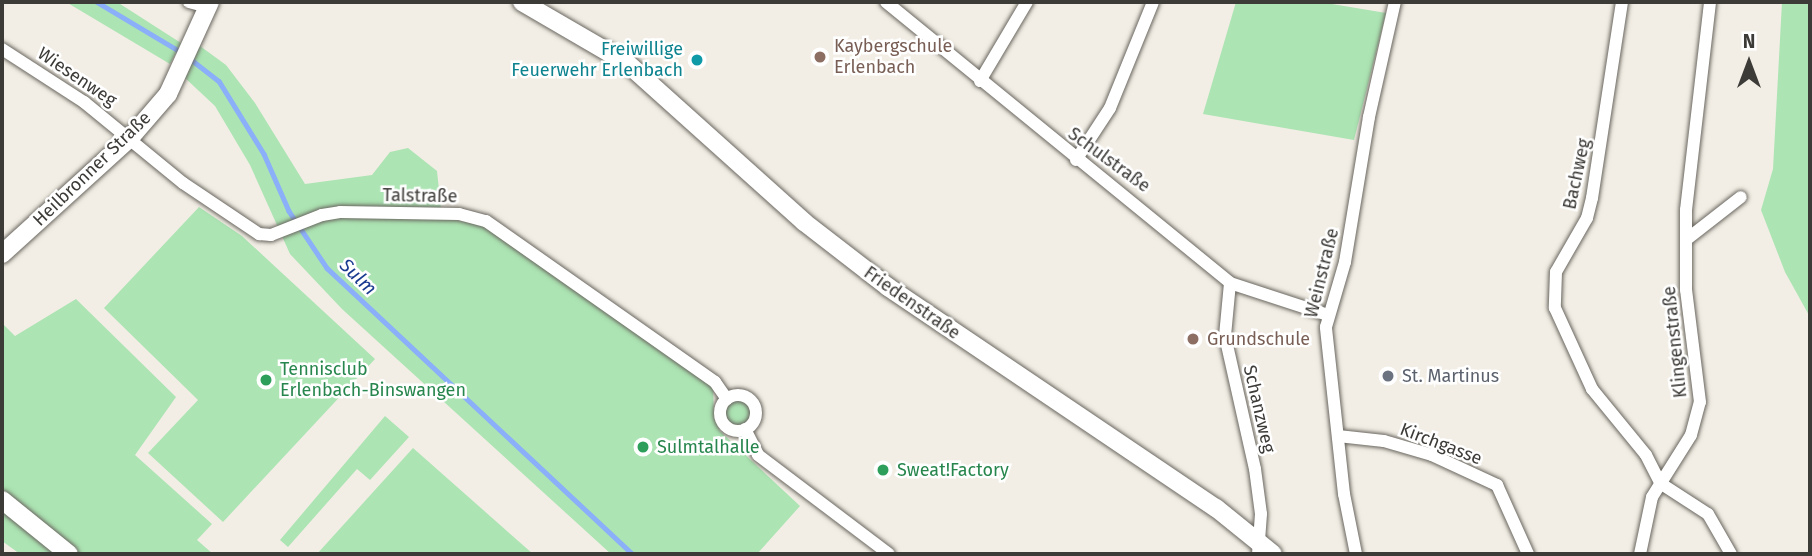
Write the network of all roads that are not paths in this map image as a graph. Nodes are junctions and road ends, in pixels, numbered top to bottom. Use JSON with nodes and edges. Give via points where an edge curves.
{"nodes":[{"id":1,"x":189,"y":2,"type":"edge"},
{"id":2,"x":522,"y":2,"type":"edge"},
{"id":3,"x":886,"y":2,"type":"edge"},
{"id":4,"x":1027,"y":2,"type":"edge"},
{"id":5,"x":1153,"y":2,"type":"edge"},
{"id":6,"x":1395,"y":2,"type":"edge"},
{"id":7,"x":1622,"y":2,"type":"edge"},
{"id":8,"x":1710,"y":2,"type":"edge"},
{"id":9,"x":209,"y":4,"type":"edge"},
{"id":10,"x":2,"y":49,"type":"edge"},
{"id":11,"x":980,"y":81,"type":"junction"},
{"id":12,"x":131,"y":137,"type":"junction"},
{"id":13,"x":1076,"y":160,"type":"junction"},
{"id":14,"x":1741,"y":197,"type":"dead end"},
{"id":15,"x":1688,"y":239,"type":"junction"},
{"id":16,"x":2,"y":254,"type":"edge"},
{"id":17,"x":1230,"y":283,"type":"junction"},
{"id":18,"x":1328,"y":315,"type":"junction"},
{"id":19,"x":727,"y":399,"type":"junction"},
{"id":20,"x":745,"y":429,"type":"junction"},
{"id":21,"x":1338,"y":436,"type":"junction"},
{"id":22,"x":1660,"y":483,"type":"junction"},
{"id":23,"x":2,"y":500,"type":"edge"},
{"id":24,"x":1257,"y":549,"type":"edge"},
{"id":25,"x":69,"y":554,"type":"edge"},
{"id":26,"x":889,"y":554,"type":"edge"},
{"id":27,"x":1273,"y":554,"type":"edge"},
{"id":28,"x":1356,"y":554,"type":"edge"},
{"id":29,"x":1528,"y":554,"type":"edge"},
{"id":30,"x":1640,"y":554,"type":"edge"},
{"id":31,"x":1731,"y":554,"type":"edge"}],
"edges":[{"from":1,"to":9,"type":"street"},
{"from":2,"to":24,"type":"street","name":"Friedenstraße","via":[[627,63],[860,266],[1216,509]]},
{"from":3,"to":11,"type":"street","name":"Schulstraße"},
{"from":4,"to":11,"type":"street"},
{"from":5,"to":13,"type":"street","via":[[1110,108]]},
{"from":6,"to":18,"type":"street","name":"Weinstraße","via":[[1369,117],[1345,262]]},
{"from":7,"to":22,"type":"street","name":"Bachweg","via":[[1592,198],[1587,218],[1556,272],[1555,308],[1592,389],[1646,455]]},
{"from":8,"to":15,"type":"street","name":"Klingenstraße","via":[[1686,192]]},
{"from":9,"to":12,"type":"street","name":"Heilbronner Straße","via":[[182,71]]},
{"from":10,"to":12,"type":"street","name":"Wiesenweg"},
{"from":11,"to":13,"type":"street","name":"Schulstraße"},
{"from":12,"to":16,"type":"street","name":"Heilbronner Straße"},
{"from":12,"to":19,"type":"street","name":"Talstraße","via":[[183,183],[245,228],[271,235],[322,215],[459,214],[485,221],[715,382]]},
{"from":13,"to":17,"type":"street","name":"Schulstraße","via":[[1143,207]]},
{"from":14,"to":15,"type":"street"},
{"from":15,"to":22,"type":"street","name":"Klingenstraße","via":[[1686,290],[1700,402],[1691,435]]},
{"from":17,"to":18,"type":"street","name":"Schulstraße"},
{"from":17,"to":24,"type":"street","name":"Schanzweg","via":[[1225,336],[1255,470],[1261,514]]},
{"from":18,"to":21,"type":"street","name":"Weinstraße","via":[[1326,345]]},
{"from":19,"to":20,"type":"street","via":[[721,419],[733,430]]},
{"from":19,"to":20,"type":"street","name":"Talstraße","via":[[741,395],[755,407],[754,419]]},
{"from":20,"to":26,"type":"street","via":[[758,455]]},
{"from":21,"to":28,"type":"street","name":"Weinstraße"},
{"from":21,"to":29,"type":"street","name":"Kirchgasse","via":[[1384,441],[1432,455],[1497,485]]},
{"from":22,"to":30,"type":"street","name":"Klingenstraße","via":[[1647,512]]},
{"from":22,"to":31,"type":"street","via":[[1701,507]]},
{"from":23,"to":25,"type":"street"},
{"from":24,"to":27,"type":"street","name":"Friedenstraße"}]}
